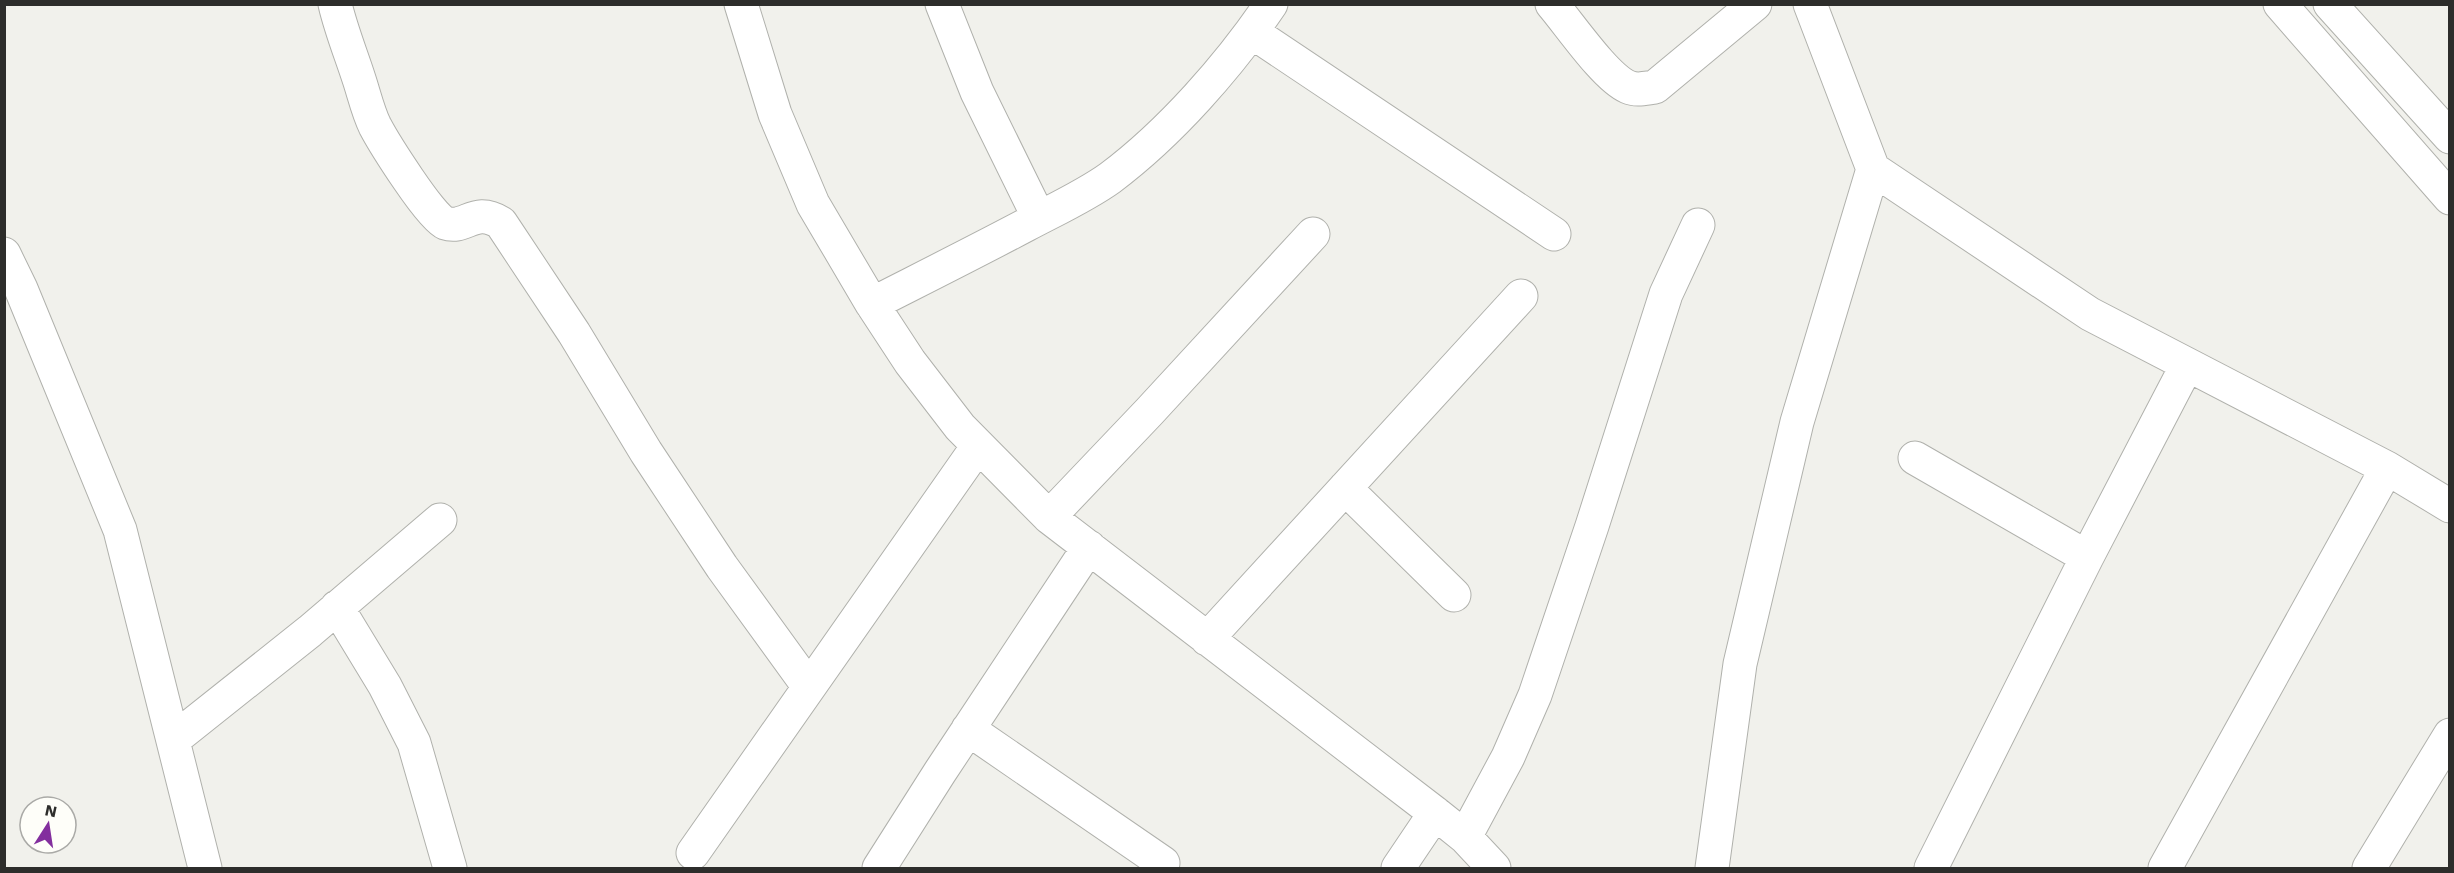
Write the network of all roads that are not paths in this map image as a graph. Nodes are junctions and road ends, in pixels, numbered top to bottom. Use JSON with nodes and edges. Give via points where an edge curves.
{"nodes":[{"id":1,"x":335,"y":4,"type":"edge"},
{"id":2,"x":741,"y":4,"type":"edge"},
{"id":3,"x":942,"y":4,"type":"edge"},
{"id":4,"x":1271,"y":4,"type":"edge"},
{"id":5,"x":1552,"y":4,"type":"edge"},
{"id":6,"x":1755,"y":4,"type":"edge"},
{"id":7,"x":1810,"y":4,"type":"edge"},
{"id":8,"x":2280,"y":4,"type":"edge"},
{"id":9,"x":2330,"y":4,"type":"edge"},
{"id":10,"x":1252,"y":32,"type":"junction"},
{"id":11,"x":2450,"y":137,"type":"edge"},
{"id":12,"x":1873,"y":169,"type":"junction"},
{"id":13,"x":2450,"y":198,"type":"edge"},
{"id":14,"x":1039,"y":218,"type":"junction"},
{"id":15,"x":1698,"y":225,"type":"dead end"},
{"id":16,"x":1313,"y":234,"type":"dead end"},
{"id":17,"x":1554,"y":234,"type":"dead end"},
{"id":18,"x":4,"y":254,"type":"edge"},
{"id":19,"x":1521,"y":296,"type":"dead end"},
{"id":20,"x":872,"y":304,"type":"junction"},
{"id":21,"x":2187,"y":365,"type":"junction"},
{"id":22,"x":978,"y":446,"type":"junction"},
{"id":23,"x":1915,"y":458,"type":"dead end"},
{"id":24,"x":2387,"y":468,"type":"junction"},
{"id":25,"x":1345,"y":488,"type":"junction"},
{"id":26,"x":2450,"y":506,"type":"edge"},
{"id":27,"x":1049,"y":517,"type":"junction"},
{"id":28,"x":440,"y":520,"type":"dead end"},
{"id":29,"x":1089,"y":548,"type":"junction"},
{"id":30,"x":2087,"y":557,"type":"junction"},
{"id":31,"x":1454,"y":595,"type":"dead end"},
{"id":32,"x":337,"y":607,"type":"junction"},
{"id":33,"x":1207,"y":639,"type":"junction"},
{"id":34,"x":809,"y":687,"type":"junction"},
{"id":35,"x":968,"y":729,"type":"junction"},
{"id":36,"x":2450,"y":735,"type":"edge"},
{"id":37,"x":173,"y":740,"type":"junction"},
{"id":38,"x":1435,"y":813,"type":"junction"},
{"id":39,"x":1464,"y":837,"type":"junction"},
{"id":40,"x":693,"y":853,"type":"dead end"},
{"id":41,"x":1164,"y":863,"type":"dead end"},
{"id":42,"x":205,"y":868,"type":"edge"},
{"id":43,"x":450,"y":868,"type":"edge"},
{"id":44,"x":879,"y":868,"type":"edge"},
{"id":45,"x":1398,"y":868,"type":"edge"},
{"id":46,"x":1494,"y":868,"type":"edge"},
{"id":47,"x":1712,"y":868,"type":"edge"},
{"id":48,"x":1931,"y":868,"type":"edge"},
{"id":49,"x":2165,"y":868,"type":"edge"},
{"id":50,"x":2368,"y":868,"type":"edge"}],
"edges":[{"from":1,"to":34,"type":"street","via":[[375,125],[417,190],[444,223],[457,224],[477,216],[501,223],[703,538]]},
{"from":2,"to":20,"type":"street","via":[[775,114],[813,204]]},
{"from":3,"to":14,"type":"street","via":[[977,92]]},
{"from":4,"to":10,"type":"street"},
{"from":5,"to":6,"type":"street","via":[[1608,71],[1627,87],[1640,89],[1655,87]]},
{"from":7,"to":12,"type":"street"},
{"from":8,"to":13,"type":"street"},
{"from":9,"to":11,"type":"street"},
{"from":10,"to":14,"type":"street","via":[[1146,150],[1107,180]]},
{"from":10,"to":17,"type":"street"},
{"from":12,"to":21,"type":"street","via":[[2090,314]]},
{"from":12,"to":47,"type":"street","via":[[1797,422],[1740,664]]},
{"from":14,"to":20,"type":"street"},
{"from":15,"to":39,"type":"street","via":[[1663,304],[1535,695],[1508,757]]},
{"from":16,"to":27,"type":"street"},
{"from":18,"to":37,"type":"street","via":[[120,530]]},
{"from":19,"to":25,"type":"street"},
{"from":20,"to":22,"type":"street","via":[[910,362]]},
{"from":21,"to":24,"type":"street"},
{"from":21,"to":30,"type":"street"},
{"from":22,"to":27,"type":"street"},
{"from":22,"to":34,"type":"street"},
{"from":23,"to":30,"type":"street"},
{"from":24,"to":26,"type":"street"},
{"from":24,"to":49,"type":"street"},
{"from":25,"to":31,"type":"street"},
{"from":25,"to":33,"type":"street"},
{"from":27,"to":29,"type":"street"},
{"from":28,"to":32,"type":"street"},
{"from":29,"to":33,"type":"street"},
{"from":29,"to":35,"type":"street"},
{"from":30,"to":48,"type":"street"},
{"from":32,"to":37,"type":"street"},
{"from":32,"to":43,"type":"street","via":[[414,743]]},
{"from":33,"to":38,"type":"street"},
{"from":34,"to":40,"type":"street"},
{"from":35,"to":41,"type":"street"},
{"from":35,"to":44,"type":"street"},
{"from":36,"to":50,"type":"street"},
{"from":37,"to":42,"type":"street"},
{"from":38,"to":39,"type":"street"},
{"from":38,"to":45,"type":"street"},
{"from":39,"to":46,"type":"street"}]}
